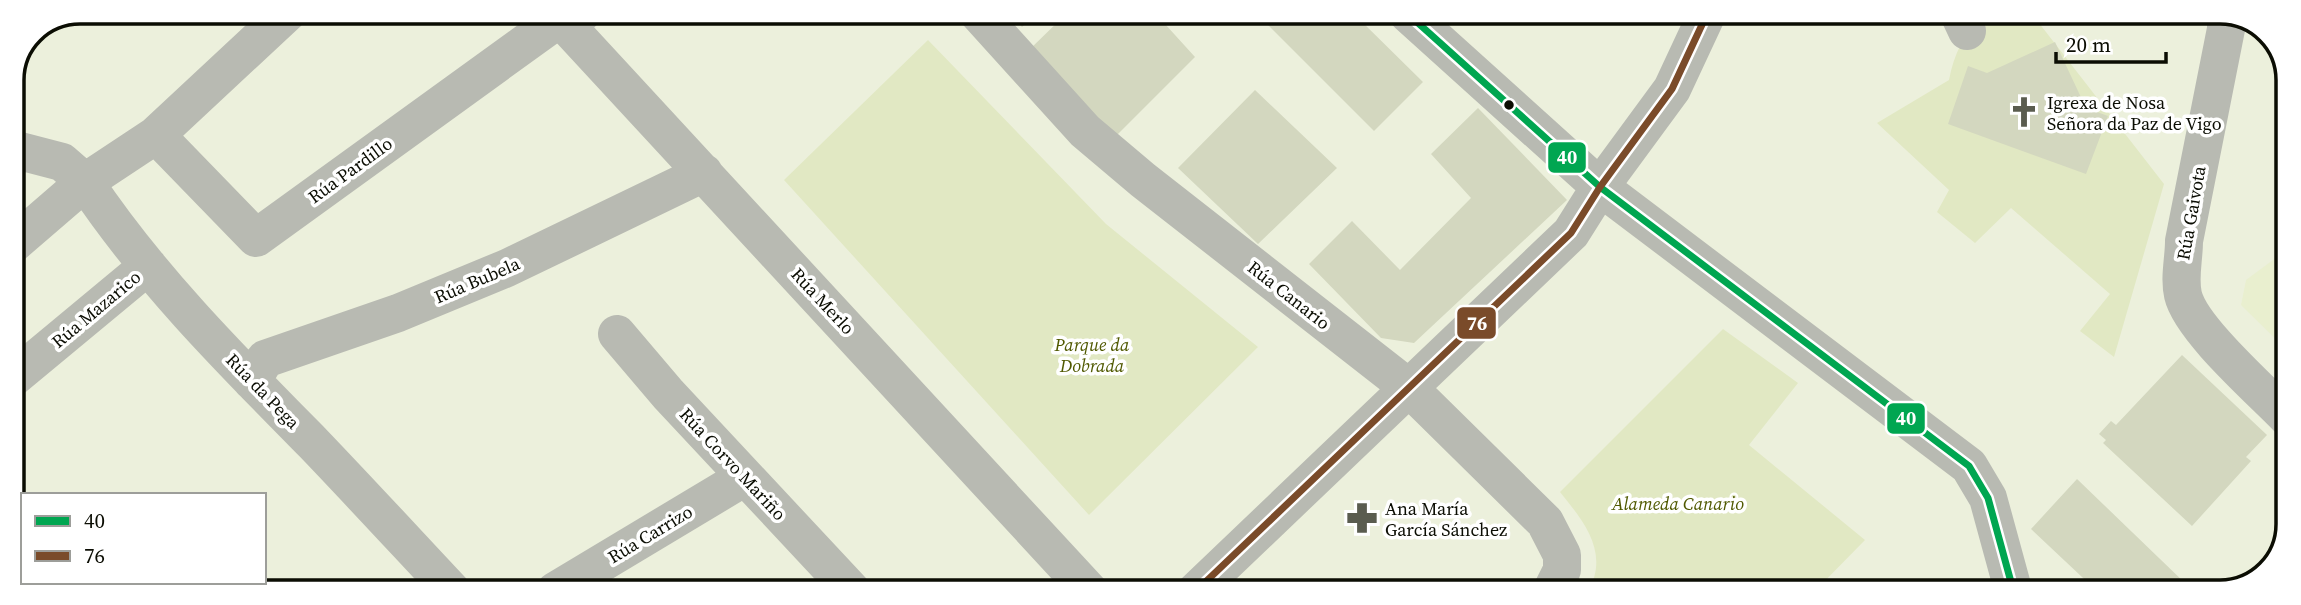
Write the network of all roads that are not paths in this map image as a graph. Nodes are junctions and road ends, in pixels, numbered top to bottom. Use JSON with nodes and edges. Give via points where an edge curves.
{"nodes":[{"id":1,"x":275,"y":24,"type":"edge"},
{"id":2,"x":552,"y":24,"type":"edge"},
{"id":3,"x":575,"y":24,"type":"edge"},
{"id":4,"x":988,"y":24,"type":"edge"},
{"id":5,"x":1419,"y":24,"type":"edge"},
{"id":6,"x":1702,"y":24,"type":"edge"},
{"id":7,"x":2226,"y":25,"type":"edge"},
{"id":8,"x":156,"y":135,"type":"junction"},
{"id":9,"x":24,"y":152,"type":"edge"},
{"id":10,"x":704,"y":173,"type":"junction"},
{"id":11,"x":85,"y":182,"type":"junction"},
{"id":12,"x":1600,"y":187,"type":"junction"},
{"id":13,"x":24,"y":234,"type":"edge"},
{"id":14,"x":148,"y":266,"type":"junction"},
{"id":15,"x":617,"y":334,"type":"dead end"},
{"id":16,"x":25,"y":369,"type":"edge"},
{"id":17,"x":252,"y":381,"type":"junction"},
{"id":18,"x":1409,"y":388,"type":"junction"},
{"id":19,"x":2276,"y":406,"type":"edge"},
{"id":20,"x":745,"y":477,"type":"junction"},
{"id":21,"x":442,"y":581,"type":"edge"},
{"id":22,"x":572,"y":581,"type":"edge"},
{"id":23,"x":843,"y":581,"type":"edge"},
{"id":24,"x":1080,"y":581,"type":"edge"},
{"id":25,"x":1207,"y":581,"type":"edge"},
{"id":26,"x":1556,"y":581,"type":"edge"},
{"id":27,"x":2011,"y":581,"type":"edge"}],
"edges":[{"from":1,"to":8,"type":"street"},
{"from":2,"to":8,"type":"street","name":"Rúa Pardillo","via":[[256,238]]},
{"from":3,"to":10,"type":"street","name":"Rúa Merlo"},
{"from":4,"to":18,"type":"street","name":"Rúa Canario","via":[[1085,131]]},
{"from":5,"to":12,"type":"street"},
{"from":6,"to":12,"type":"street","via":[[1672,89]]},
{"from":7,"to":19,"type":"street","name":"Rúa Gaivota","via":[[2185,241],[2183,295],[2191,314],[2214,343]]},
{"from":8,"to":11,"type":"street"},
{"from":9,"to":11,"type":"street","name":"Rúa da Pega","via":[[62,162]]},
{"from":10,"to":17,"type":"street","name":"Rúa Bubela","via":[[507,268],[398,313],[265,359]]},
{"from":10,"to":24,"type":"street","name":"Rúa Merlo"},
{"from":11,"to":13,"type":"street"},
{"from":11,"to":14,"type":"street","name":"Rúa da Pega"},
{"from":12,"to":18,"type":"street","via":[[1571,233]]},
{"from":12,"to":27,"type":"street","via":[[1969,466],[1988,498]]},
{"from":14,"to":16,"type":"street","name":"Rúa Mazarico"},
{"from":14,"to":17,"type":"street","name":"Rúa da Pega"},
{"from":15,"to":20,"type":"street","name":"Rúa Corvo Mariño"},
{"from":17,"to":21,"type":"street","name":"Rúa da Pega"},
{"from":18,"to":25,"type":"street"},
{"from":18,"to":26,"type":"street","name":"Rúa Canario","via":[[1545,522],[1562,555]]},
{"from":20,"to":22,"type":"street","name":"Rúa Carrizo"},
{"from":20,"to":23,"type":"street","name":"Rúa Corvo Mariño"}]}
